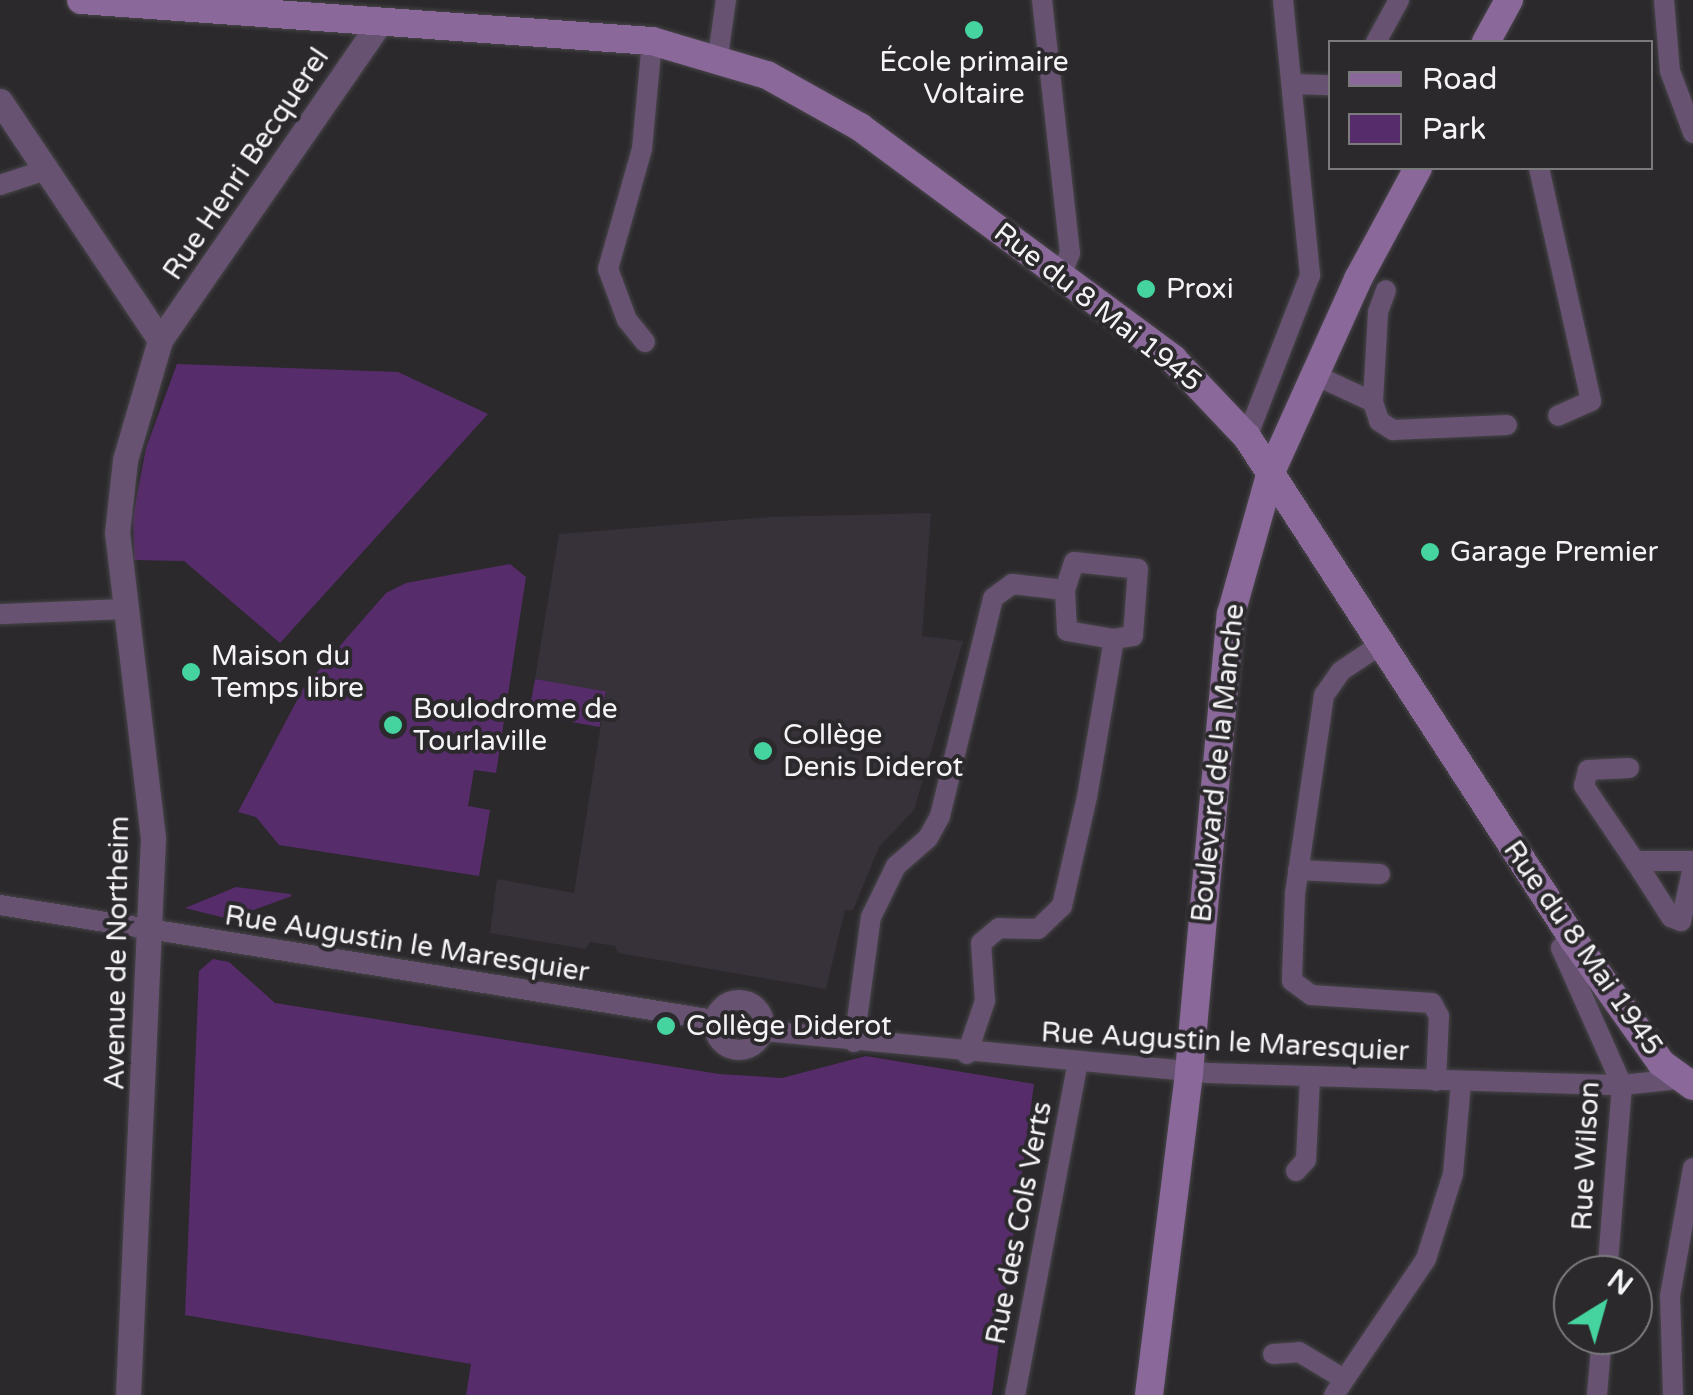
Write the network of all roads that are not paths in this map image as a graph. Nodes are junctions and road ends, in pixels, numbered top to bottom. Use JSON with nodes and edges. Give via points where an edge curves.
{"nodes":[{"id":1,"x":81,"y":0,"type":"edge"},
{"id":2,"x":726,"y":0,"type":"edge"},
{"id":3,"x":1042,"y":0,"type":"edge"},
{"id":4,"x":1283,"y":0,"type":"edge"},
{"id":5,"x":1399,"y":0,"type":"edge"},
{"id":6,"x":1509,"y":0,"type":"edge"},
{"id":7,"x":1664,"y":0,"type":"edge"},
{"id":8,"x":113,"y":1,"type":"edge"},
{"id":9,"x":386,"y":11,"type":"edge"},
{"id":10,"x":1493,"y":39,"type":"edge"},
{"id":11,"x":1377,"y":40,"type":"edge"},
{"id":12,"x":652,"y":41,"type":"junction"},
{"id":13,"x":718,"y":56,"type":"junction"},
{"id":14,"x":1293,"y":84,"type":"junction"},
{"id":15,"x":1328,"y":86,"type":"edge"},
{"id":16,"x":0,"y":101,"type":"edge"},
{"id":17,"x":1693,"y":133,"type":"edge"},
{"id":18,"x":46,"y":170,"type":"junction"},
{"id":19,"x":1417,"y":170,"type":"edge"},
{"id":20,"x":1539,"y":170,"type":"edge"},
{"id":21,"x":0,"y":185,"type":"edge"},
{"id":22,"x":1062,"y":274,"type":"junction"},
{"id":23,"x":1386,"y":290,"type":"dead end"},
{"id":24,"x":160,"y":340,"type":"junction"},
{"id":25,"x":645,"y":342,"type":"dead end"},
{"id":26,"x":1315,"y":375,"type":"junction"},
{"id":27,"x":1373,"y":402,"type":"junction"},
{"id":28,"x":1558,"y":416,"type":"dead end"},
{"id":29,"x":1507,"y":425,"type":"dead end"},
{"id":30,"x":1247,"y":437,"type":"junction"},
{"id":31,"x":1271,"y":472,"type":"junction"},
{"id":32,"x":1065,"y":590,"type":"junction"},
{"id":33,"x":122,"y":609,"type":"junction"},
{"id":34,"x":0,"y":614,"type":"edge"},
{"id":35,"x":1114,"y":638,"type":"junction"},
{"id":36,"x":1383,"y":643,"type":"junction"},
{"id":37,"x":1629,"y":768,"type":"dead end"},
{"id":38,"x":1635,"y":861,"type":"junction"},
{"id":39,"x":1693,"y":864,"type":"edge"},
{"id":40,"x":1298,"y":870,"type":"junction"},
{"id":41,"x":1380,"y":874,"type":"dead end"},
{"id":42,"x":0,"y":905,"type":"edge"},
{"id":43,"x":150,"y":933,"type":"junction"},
{"id":44,"x":1573,"y":938,"type":"junction"},
{"id":45,"x":714,"y":1020,"type":"junction"},
{"id":46,"x":764,"y":1030,"type":"junction"},
{"id":47,"x":854,"y":1042,"type":"junction"},
{"id":48,"x":967,"y":1054,"type":"junction"},
{"id":49,"x":1078,"y":1062,"type":"junction"},
{"id":50,"x":1189,"y":1072,"type":"junction"},
{"id":51,"x":1310,"y":1077,"type":"junction"},
{"id":52,"x":1436,"y":1080,"type":"junction"},
{"id":53,"x":1690,"y":1081,"type":"edge"},
{"id":54,"x":1462,"y":1082,"type":"junction"},
{"id":55,"x":1622,"y":1085,"type":"junction"},
{"id":56,"x":1693,"y":1168,"type":"edge"},
{"id":57,"x":1296,"y":1172,"type":"dead end"},
{"id":58,"x":1609,"y":1255,"type":"edge"},
{"id":59,"x":1273,"y":1354,"type":"dead end"},
{"id":60,"x":1600,"y":1355,"type":"edge"},
{"id":61,"x":1339,"y":1387,"type":"edge"},
{"id":62,"x":128,"y":1395,"type":"edge"},
{"id":63,"x":1014,"y":1395,"type":"edge"},
{"id":64,"x":1149,"y":1395,"type":"edge"},
{"id":65,"x":1597,"y":1395,"type":"edge"},
{"id":66,"x":1673,"y":1395,"type":"edge"}],
"edges":[{"from":1,"to":8,"type":"main road","name":"Rue du 8 Mai 1945"},
{"from":2,"to":13,"type":"street"},
{"from":3,"to":22,"type":"street","via":[[1070,253]]},
{"from":4,"to":14,"type":"street"},
{"from":5,"to":11,"type":"street"},
{"from":6,"to":10,"type":"main road"},
{"from":7,"to":17,"type":"street","via":[[1670,71]]},
{"from":8,"to":9,"type":"main road","name":"Rue du 8 Mai 1945"},
{"from":9,"to":12,"type":"main road","name":"Rue du 8 Mai 1945"},
{"from":9,"to":24,"type":"street","name":"Rue Henri Becquerel"},
{"from":12,"to":13,"type":"main road","name":"Rue du 8 Mai 1945"},
{"from":12,"to":25,"type":"street","via":[[642,148],[608,268],[626,320]]},
{"from":13,"to":22,"type":"main road","name":"Rue du 8 Mai 1945","via":[[802,92],[860,127]]},
{"from":14,"to":15,"type":"street"},
{"from":14,"to":30,"type":"street","via":[[1308,293]]},
{"from":16,"to":18,"type":"street"},
{"from":18,"to":21,"type":"street"},
{"from":18,"to":24,"type":"street"},
{"from":19,"to":26,"type":"main road","name":"Boulevard de la Manche"},
{"from":20,"to":28,"type":"street","via":[[1591,401]]},
{"from":22,"to":30,"type":"main road","name":"Rue du 8 Mai 1945","via":[[1172,360]]},
{"from":23,"to":27,"type":"street","via":[[1374,347]]},
{"from":24,"to":33,"type":"street","name":"Avenue de Northeim","via":[[118,501]]},
{"from":26,"to":27,"type":"street"},
{"from":26,"to":31,"type":"main road","name":"Boulevard de la Manche"},
{"from":27,"to":29,"type":"street","via":[[1379,422],[1393,430]]},
{"from":30,"to":31,"type":"main road","name":"Rue du 8 Mai 1945"},
{"from":31,"to":36,"type":"main road","name":"Rue du 8 Mai 1945"},
{"from":31,"to":50,"type":"main road","name":"Boulevard de la Manche","via":[[1231,614]]},
{"from":32,"to":35,"type":"street","via":[[1066,631]]},
{"from":32,"to":35,"type":"street","via":[[1074,562],[1138,569],[1134,636]]},
{"from":32,"to":47,"type":"street","via":[[1012,584],[993,598],[940,816],[928,838],[896,866],[871,918]]},
{"from":33,"to":34,"type":"street"},
{"from":33,"to":43,"type":"street","name":"Avenue de Northeim","via":[[150,792]]},
{"from":35,"to":48,"type":"street","via":[[1066,896],[1038,928],[999,928],[983,939],[977,958],[985,991],[982,1017]]},
{"from":36,"to":40,"type":"street","via":[[1342,671],[1324,694]]},
{"from":36,"to":44,"type":"main road","name":"Rue du 8 Mai 1945"},
{"from":37,"to":38,"type":"street","via":[[1588,770],[1584,786]]},
{"from":38,"to":39,"type":"street"},
{"from":38,"to":39,"type":"street","via":[[1671,917],[1681,921]]},
{"from":40,"to":41,"type":"street"},
{"from":40,"to":52,"type":"street","via":[[1296,988],[1432,1003],[1440,1016]]},
{"from":42,"to":43,"type":"street","name":"Rue Augustin le Maresquier"},
{"from":43,"to":45,"type":"street","name":"Rue Augustin le Maresquier"},
{"from":43,"to":62,"type":"street","name":"Avenue de Northeim"},
{"from":44,"to":53,"type":"main road","name":"Rue du 8 Mai 1945","via":[[1661,1062]]},
{"from":44,"to":55,"type":"street","name":"Rue Wilson","via":[[1561,948]]},
{"from":45,"to":46,"type":"street","name":"Rue Augustin le Maresquier","via":[[720,1042],[734,1050],[756,1044]]},
{"from":45,"to":46,"type":"street","via":[[727,1002],[748,1000],[760,1010]]},
{"from":46,"to":47,"type":"street","name":"Rue Augustin le Maresquier"},
{"from":47,"to":48,"type":"street","name":"Rue Augustin le Maresquier"},
{"from":48,"to":49,"type":"street","name":"Rue Augustin le Maresquier"},
{"from":49,"to":50,"type":"street","name":"Rue Augustin le Maresquier"},
{"from":49,"to":63,"type":"street","name":"Rue des Cols Verts"},
{"from":50,"to":51,"type":"street","name":"Rue Augustin le Maresquier"},
{"from":50,"to":64,"type":"main road","name":"Boulevard de la Manche"},
{"from":51,"to":52,"type":"street","name":"Rue Augustin le Maresquier"},
{"from":51,"to":57,"type":"street","via":[[1306,1160]]},
{"from":52,"to":54,"type":"street","name":"Rue Augustin le Maresquier"},
{"from":53,"to":55,"type":"street","name":"Rue Augustin le Maresquier"},
{"from":54,"to":55,"type":"street","name":"Rue Augustin le Maresquier"},
{"from":54,"to":61,"type":"street","via":[[1453,1174],[1426,1259]]},
{"from":55,"to":58,"type":"street","name":"Rue Wilson"},
{"from":56,"to":66,"type":"street","via":[[1670,1296]]},
{"from":59,"to":61,"type":"street","via":[[1299,1352]]},
{"from":60,"to":65,"type":"street"}]}
